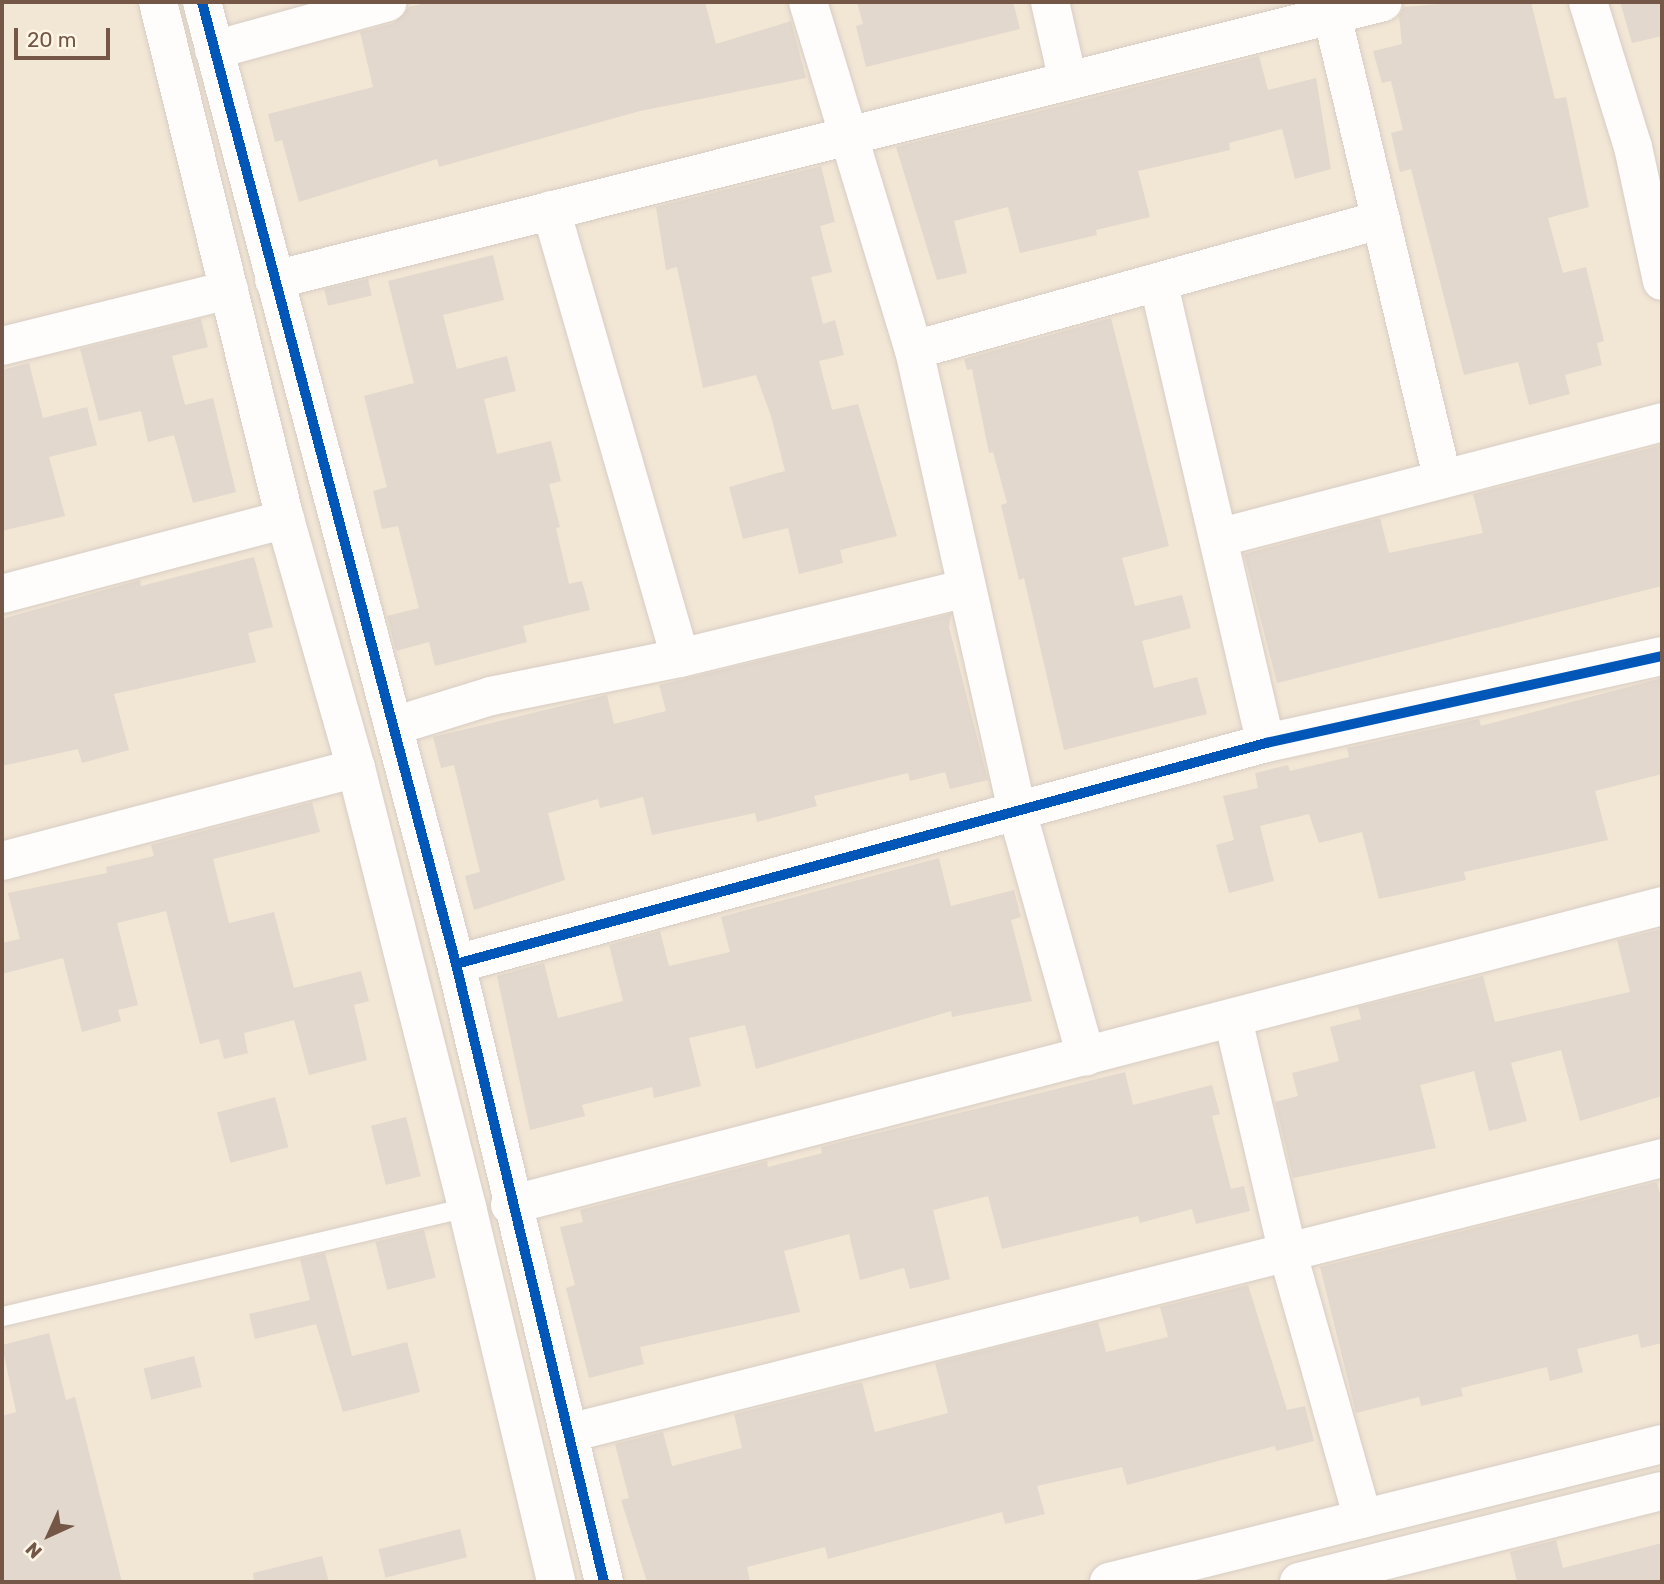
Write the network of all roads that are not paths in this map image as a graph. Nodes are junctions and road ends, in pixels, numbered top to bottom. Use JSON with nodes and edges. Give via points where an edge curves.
{"nodes":[{"id":1,"x":158,"y":2,"type":"edge"},
{"id":2,"x":202,"y":2,"type":"edge"},
{"id":3,"x":388,"y":2,"type":"edge"},
{"id":4,"x":808,"y":2,"type":"edge"},
{"id":5,"x":1050,"y":2,"type":"edge"},
{"id":6,"x":1383,"y":2,"type":"edge"},
{"id":7,"x":1588,"y":2,"type":"edge"},
{"id":8,"x":1332,"y":15,"type":"junction"},
{"id":9,"x":214,"y":50,"type":"junction"},
{"id":10,"x":1068,"y":81,"type":"junction"},
{"id":11,"x":849,"y":135,"type":"junction"},
{"id":12,"x":1648,"y":144,"type":"edge"},
{"id":13,"x":551,"y":210,"type":"junction"},
{"id":14,"x":1381,"y":220,"type":"junction"},
{"id":15,"x":274,"y":280,"type":"junction"},
{"id":16,"x":1662,"y":281,"type":"edge"},
{"id":17,"x":1159,"y":285,"type":"junction"},
{"id":18,"x":229,"y":290,"type":"junction"},
{"id":19,"x":2,"y":346,"type":"edge"},
{"id":20,"x":914,"y":350,"type":"junction"},
{"id":21,"x":1662,"y":422,"type":"edge"},
{"id":22,"x":1442,"y":477,"type":"junction"},
{"id":23,"x":285,"y":519,"type":"junction"},
{"id":24,"x":1221,"y":537,"type":"junction"},
{"id":25,"x":967,"y":588,"type":"junction"},
{"id":26,"x":2,"y":594,"type":"edge"},
{"id":27,"x":1662,"y":656,"type":"edge"},
{"id":28,"x":680,"y":659,"type":"junction"},
{"id":29,"x":394,"y":726,"type":"junction"},
{"id":30,"x":1266,"y":743,"type":"junction"},
{"id":31,"x":356,"y":768,"type":"junction"},
{"id":32,"x":1017,"y":811,"type":"junction"},
{"id":33,"x":2,"y":861,"type":"edge"},
{"id":34,"x":1662,"y":906,"type":"edge"},
{"id":35,"x":456,"y":964,"type":"junction"},
{"id":36,"x":1233,"y":1020,"type":"junction"},
{"id":37,"x":1086,"y":1056,"type":"junction"},
{"id":38,"x":1662,"y":1158,"type":"edge"},
{"id":39,"x":510,"y":1205,"type":"junction"},
{"id":40,"x":467,"y":1207,"type":"junction"},
{"id":41,"x":1288,"y":1255,"type":"junction"},
{"id":42,"x":2,"y":1316,"type":"edge"},
{"id":43,"x":569,"y":1433,"type":"junction"},
{"id":44,"x":1662,"y":1444,"type":"edge"},
{"id":45,"x":1662,"y":1491,"type":"edge"},
{"id":46,"x":1363,"y":1518,"type":"junction"},
{"id":47,"x":1380,"y":1572,"type":"edge"},
{"id":48,"x":556,"y":1582,"type":"edge"},
{"id":49,"x":604,"y":1582,"type":"edge"},
{"id":50,"x":1109,"y":1582,"type":"edge"},
{"id":51,"x":1298,"y":1582,"type":"edge"}],
"edges":[{"from":1,"to":18,"type":"street"},
{"from":2,"to":9,"type":"street"},
{"from":3,"to":9,"type":"street"},
{"from":4,"to":11,"type":"street"},
{"from":5,"to":10,"type":"street"},
{"from":6,"to":8,"type":"street"},
{"from":7,"to":12,"type":"street"},
{"from":8,"to":10,"type":"street"},
{"from":8,"to":14,"type":"street"},
{"from":9,"to":15,"type":"street"},
{"from":10,"to":11,"type":"street"},
{"from":11,"to":13,"type":"street"},
{"from":11,"to":20,"type":"street"},
{"from":12,"to":16,"type":"street"},
{"from":13,"to":15,"type":"street"},
{"from":13,"to":28,"type":"street"},
{"from":14,"to":17,"type":"street"},
{"from":14,"to":22,"type":"street"},
{"from":15,"to":29,"type":"street"},
{"from":17,"to":20,"type":"street"},
{"from":17,"to":24,"type":"street"},
{"from":18,"to":19,"type":"street"},
{"from":18,"to":23,"type":"street"},
{"from":20,"to":25,"type":"street"},
{"from":21,"to":22,"type":"street"},
{"from":22,"to":24,"type":"street"},
{"from":23,"to":26,"type":"street"},
{"from":23,"to":31,"type":"street"},
{"from":24,"to":30,"type":"street"},
{"from":25,"to":28,"type":"street"},
{"from":25,"to":32,"type":"street"},
{"from":27,"to":30,"type":"street"},
{"from":28,"to":29,"type":"street","via":[[491,696]]},
{"from":29,"to":35,"type":"street"},
{"from":30,"to":32,"type":"street"},
{"from":31,"to":33,"type":"street"},
{"from":31,"to":40,"type":"street"},
{"from":32,"to":35,"type":"street"},
{"from":32,"to":37,"type":"street"},
{"from":34,"to":36,"type":"street"},
{"from":35,"to":39,"type":"street"},
{"from":36,"to":37,"type":"street"},
{"from":36,"to":41,"type":"street"},
{"from":37,"to":39,"type":"street"},
{"from":38,"to":41,"type":"street"},
{"from":39,"to":43,"type":"street"},
{"from":40,"to":42,"type":"lane"},
{"from":40,"to":48,"type":"street"},
{"from":41,"to":43,"type":"street"},
{"from":41,"to":46,"type":"street"},
{"from":43,"to":49,"type":"street"},
{"from":44,"to":46,"type":"street"},
{"from":45,"to":47,"type":"street"},
{"from":46,"to":50,"type":"street"},
{"from":47,"to":51,"type":"street"}]}
